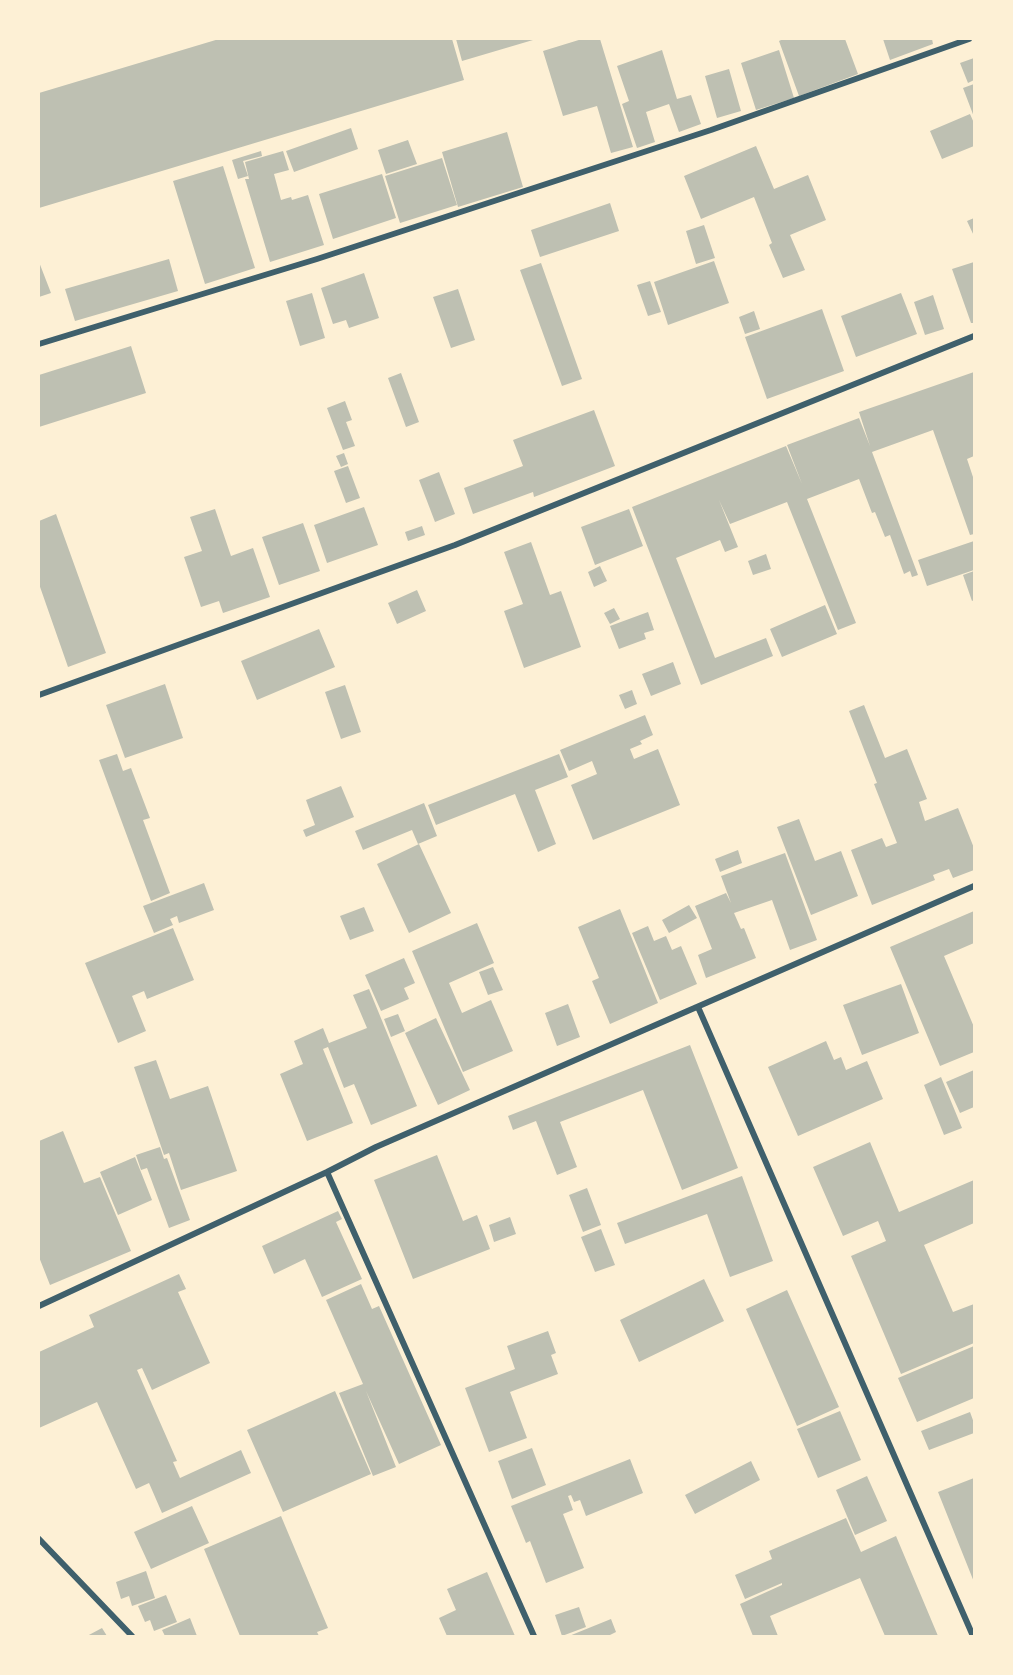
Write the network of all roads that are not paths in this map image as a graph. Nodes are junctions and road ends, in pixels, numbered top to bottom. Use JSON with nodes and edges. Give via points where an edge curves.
{"nodes":[{"id":1,"x":969,"y":39,"type":"edge"},
{"id":2,"x":954,"y":42,"type":"edge"},
{"id":3,"x":974,"y":336,"type":"edge"},
{"id":4,"x":39,"y":344,"type":"edge"},
{"id":5,"x":39,"y":695,"type":"edge"},
{"id":6,"x":974,"y":886,"type":"edge"},
{"id":7,"x":698,"y":1007,"type":"junction"},
{"id":8,"x":327,"y":1172,"type":"junction"},
{"id":9,"x":39,"y":1306,"type":"edge"},
{"id":10,"x":39,"y":1539,"type":"edge"},
{"id":11,"x":132,"y":1636,"type":"edge"},
{"id":12,"x":534,"y":1636,"type":"edge"},
{"id":13,"x":973,"y":1636,"type":"edge"}],
"edges":[{"from":1,"to":2,"type":"street"},
{"from":2,"to":4,"type":"street","via":[[700,134],[317,259]]},
{"from":3,"to":5,"type":"street","via":[[455,545]]},
{"from":6,"to":7,"type":"street"},
{"from":7,"to":8,"type":"street"},
{"from":7,"to":13,"type":"street"},
{"from":8,"to":9,"type":"street"},
{"from":8,"to":12,"type":"street"},
{"from":10,"to":11,"type":"street"}]}
